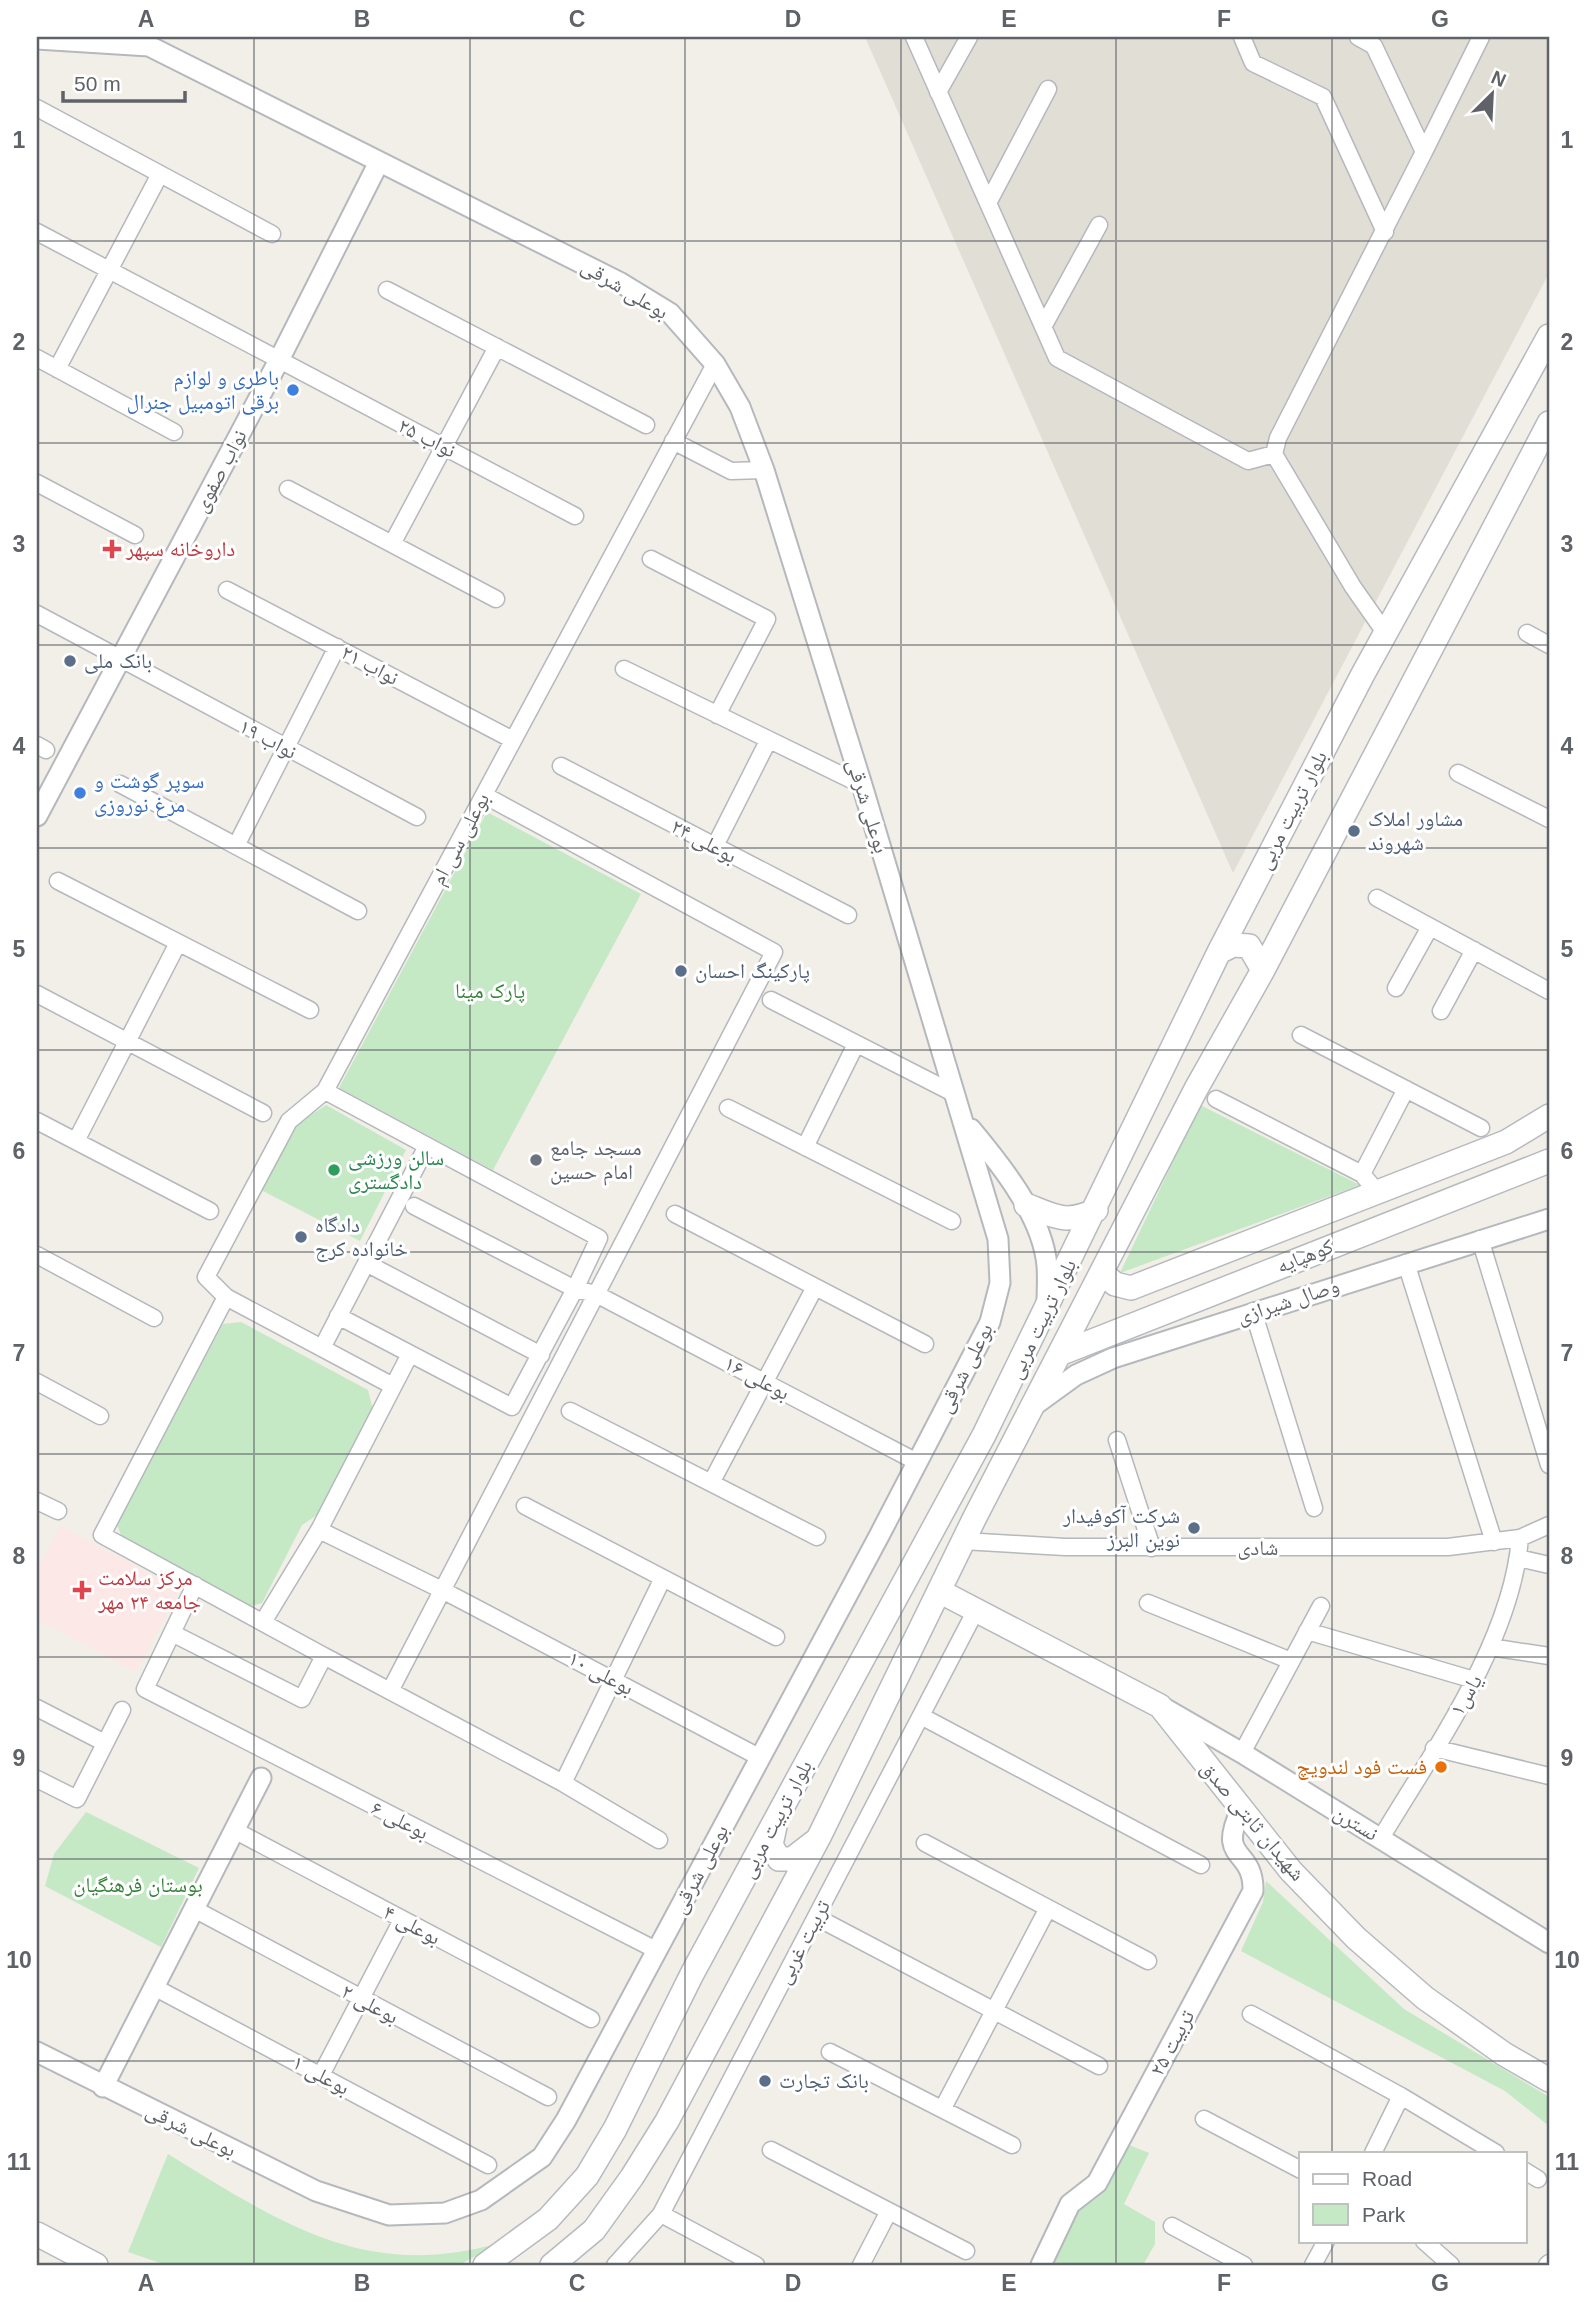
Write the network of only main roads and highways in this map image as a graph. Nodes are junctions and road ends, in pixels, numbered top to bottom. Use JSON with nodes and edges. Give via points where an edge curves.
{"nodes":[{"id":1,"x":1549,"y":335,"type":"edge"},
{"id":2,"x":1549,"y":423,"type":"edge"},
{"id":3,"x":1219,"y":952,"type":"junction"},
{"id":4,"x":1263,"y":970,"type":"junction"},
{"id":5,"x":1549,"y":1116,"type":"edge"},
{"id":6,"x":1549,"y":1161,"type":"edge"},
{"id":7,"x":1026,"y":1205,"type":"road end"},
{"id":8,"x":1350,"y":1205,"type":"junction"},
{"id":9,"x":1096,"y":1210,"type":"junction"},
{"id":10,"x":1326,"y":1215,"type":"junction"},
{"id":11,"x":1366,"y":1231,"type":"junction"},
{"id":12,"x":1337,"y":1244,"type":"junction"},
{"id":13,"x":1102,"y":1273,"type":"junction"},
{"id":14,"x":1131,"y":1288,"type":"junction"},
{"id":15,"x":1113,"y":1331,"type":"junction"},
{"id":16,"x":1062,"y":1353,"type":"junction"},
{"id":17,"x":940,"y":1591,"type":"junction"},
{"id":18,"x":779,"y":1813,"type":"junction"},
{"id":19,"x":820,"y":1835,"type":"junction"},
{"id":20,"x":1549,"y":2080,"type":"edge"},
{"id":21,"x":37,"y":2234,"type":"edge"},
{"id":22,"x":96,"y":2265,"type":"edge"},
{"id":23,"x":485,"y":2265,"type":"edge"},
{"id":24,"x":552,"y":2265,"type":"edge"}],
"edges":[{"from":1,"to":3,"type":"main road","name":"بلوار تربیت مربی"},
{"from":2,"to":4,"type":"main road","name":"بلوار تربیت مربی"},
{"from":3,"to":4,"type":"main road","via":[[1233,945],[1249,946]]},
{"from":3,"to":9,"type":"main road","name":"بلوار تربیت مربی"},
{"from":4,"to":13,"type":"main road","name":"بلوار تربیت مربی"},
{"from":5,"to":8,"type":"main road","name":"کوهپایه","via":[[1506,1142]]},
{"from":6,"to":11,"type":"main road","name":"کوهپایه"},
{"from":7,"to":9,"type":"main road","via":[[1065,1219],[1078,1219]]},
{"from":8,"to":10,"type":"main road","name":"کوهپایه"},
{"from":8,"to":11,"type":"main road","via":[[1349,1221]]},
{"from":9,"to":18,"type":"main road","name":"بلوار تربیت مربی","via":[[984,1435]]},
{"from":10,"to":12,"type":"main road","via":[[1339,1224]]},
{"from":10,"to":14,"type":"main road","name":"کوهپایه"},
{"from":11,"to":12,"type":"main road","name":"کوهپایه"},
{"from":12,"to":15,"type":"main road","name":"کوهپایه"},
{"from":13,"to":14,"type":"main road","via":[[1115,1284]]},
{"from":13,"to":16,"type":"main road","name":"بلوار تربیت مربی"},
{"from":14,"to":15,"type":"main road","name":"کوهپایه","via":[[1112,1291],[1101,1297],[1096,1307],[1093,1318],[1100,1327]]},
{"from":15,"to":16,"type":"main road","name":"کوهپایه"},
{"from":16,"to":17,"type":"main road","name":"بلوار تربیت مربی"},
{"from":17,"to":19,"type":"main road","name":"بلوار تربیت مربی"},
{"from":17,"to":20,"type":"main road","name":"شهیدان ثابتی صدق","via":[[1160,1706],[1291,1871],[1356,1938],[1405,1981],[1504,2054]]},
{"from":18,"to":19,"type":"main road","via":[[771,1845],[779,1859],[799,1856]]},
{"from":18,"to":23,"type":"main road","name":"بلوار تربیت مربی","via":[[587,2176],[548,2219]]},
{"from":19,"to":24,"type":"main road","name":"بلوار تربیت مربی","via":[[632,2177],[594,2230]]},
{"from":21,"to":22,"type":"main road"}]}
